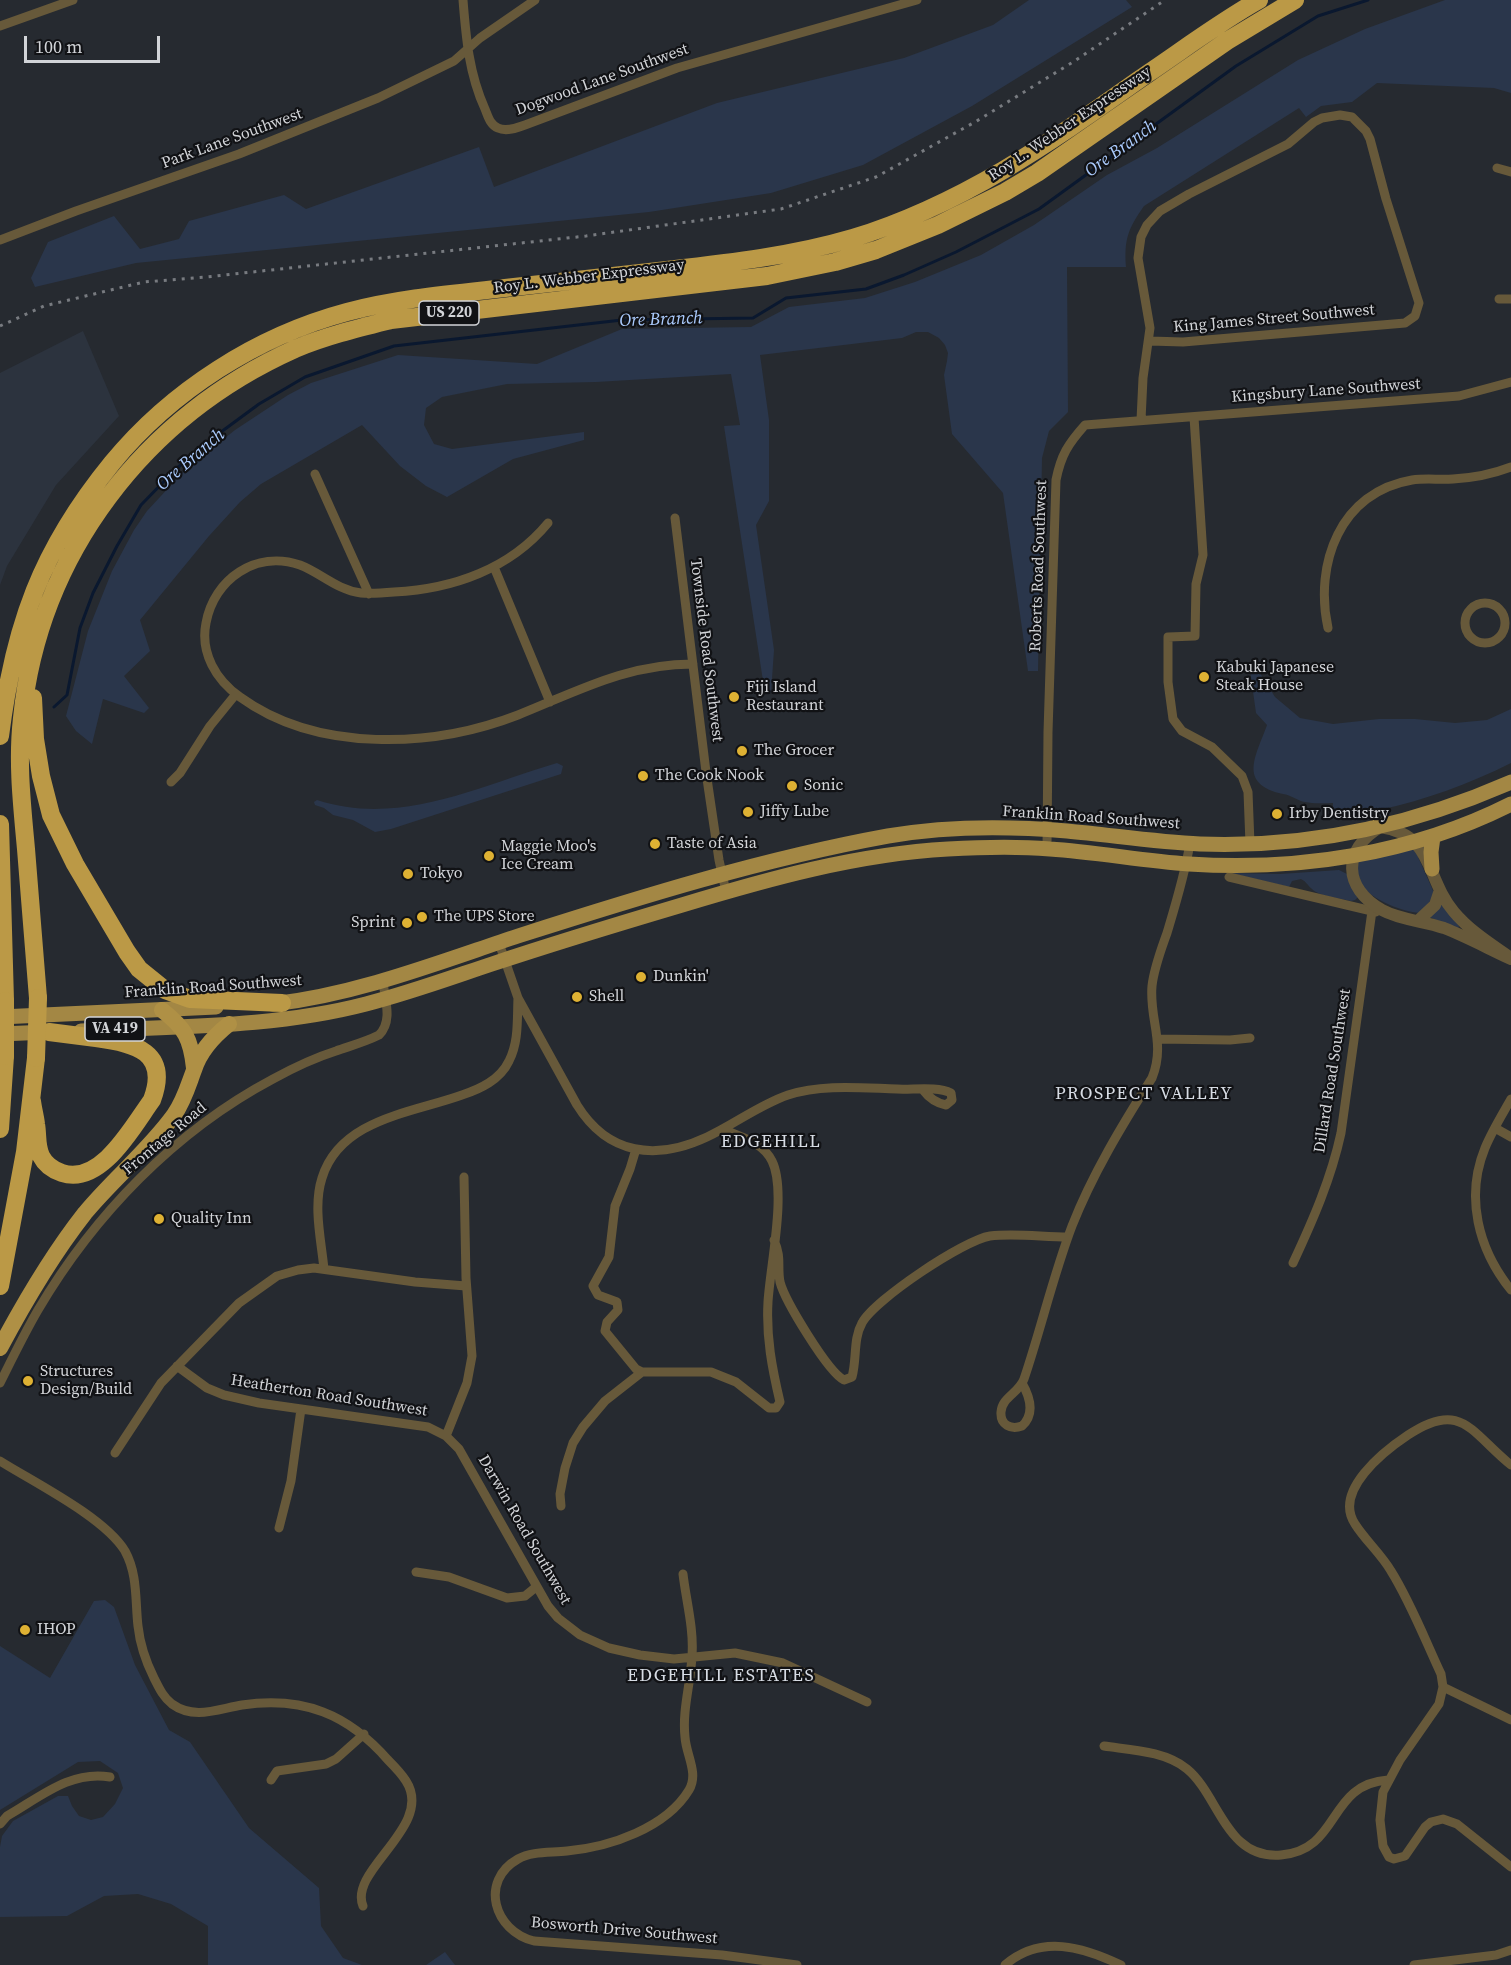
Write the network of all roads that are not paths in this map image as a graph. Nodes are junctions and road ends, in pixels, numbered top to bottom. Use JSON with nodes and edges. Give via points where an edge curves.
{"nodes":[{"id":1,"x":73,"y":0,"type":"edge"},
{"id":2,"x":463,"y":0,"type":"edge"},
{"id":3,"x":535,"y":0,"type":"edge"},
{"id":4,"x":917,"y":0,"type":"edge"},
{"id":5,"x":1259,"y":0,"type":"edge"},
{"id":6,"x":1295,"y":0,"type":"edge"},
{"id":7,"x":0,"y":26,"type":"edge"},
{"id":8,"x":468,"y":50,"type":"junction"},
{"id":9,"x":1497,"y":168,"type":"dead end"},
{"id":10,"x":1511,"y":172,"type":"edge"},
{"id":11,"x":0,"y":240,"type":"edge"},
{"id":12,"x":1498,"y":298,"type":"dead end"},
{"id":13,"x":1511,"y":299,"type":"edge"},
{"id":14,"x":1150,"y":342,"type":"junction"},
{"id":15,"x":1511,"y":382,"type":"edge"},
{"id":16,"x":1194,"y":417,"type":"junction"},
{"id":17,"x":1142,"y":420,"type":"junction"},
{"id":18,"x":1511,"y":467,"type":"edge"},
{"id":19,"x":315,"y":474,"type":"dead end"},
{"id":20,"x":675,"y":518,"type":"dead end"},
{"id":21,"x":548,"y":523,"type":"dead end"},
{"id":22,"x":494,"y":567,"type":"junction"},
{"id":23,"x":369,"y":594,"type":"junction"},
{"id":24,"x":23,"y":620,"type":"junction"},
{"id":25,"x":1328,"y":628,"type":"dead end"},
{"id":26,"x":1508,"y":628,"type":"edge"},
{"id":27,"x":32,"y":658,"type":"junction"},
{"id":28,"x":693,"y":664,"type":"junction"},
{"id":29,"x":0,"y":674,"type":"edge"},
{"id":30,"x":236,"y":694,"type":"junction"},
{"id":31,"x":550,"y":702,"type":"junction"},
{"id":32,"x":0,"y":736,"type":"edge"},
{"id":33,"x":171,"y":782,"type":"dead end"},
{"id":34,"x":1511,"y":782,"type":"edge"},
{"id":35,"x":1511,"y":804,"type":"edge"},
{"id":36,"x":0,"y":825,"type":"edge"},
{"id":37,"x":1380,"y":827,"type":"junction"},
{"id":38,"x":1048,"y":830,"type":"junction"},
{"id":39,"x":1433,"y":837,"type":"junction"},
{"id":40,"x":1415,"y":842,"type":"junction"},
{"id":41,"x":1190,"y":843,"type":"junction"},
{"id":42,"x":1251,"y":844,"type":"junction"},
{"id":43,"x":1047,"y":848,"type":"junction"},
{"id":44,"x":1353,"y":856,"type":"junction"},
{"id":45,"x":1186,"y":864,"type":"junction"},
{"id":46,"x":1432,"y":869,"type":"junction"},
{"id":47,"x":722,"y":874,"type":"junction"},
{"id":48,"x":1229,"y":877,"type":"dead end"},
{"id":49,"x":1440,"y":890,"type":"junction"},
{"id":50,"x":726,"y":892,"type":"junction"},
{"id":51,"x":1372,"y":911,"type":"junction"},
{"id":52,"x":1393,"y":915,"type":"junction"},
{"id":53,"x":1419,"y":920,"type":"junction"},
{"id":54,"x":499,"y":943,"type":"junction"},
{"id":55,"x":1511,"y":959,"type":"edge"},
{"id":56,"x":504,"y":960,"type":"junction"},
{"id":57,"x":383,"y":982,"type":"junction"},
{"id":58,"x":518,"y":998,"type":"junction"},
{"id":59,"x":385,"y":999,"type":"junction"},
{"id":60,"x":282,"y":1003,"type":"junction"},
{"id":61,"x":3,"y":1009,"type":"edge"},
{"id":62,"x":162,"y":1010,"type":"junction"},
{"id":63,"x":229,"y":1024,"type":"junction"},
{"id":64,"x":181,"y":1026,"type":"junction"},
{"id":65,"x":49,"y":1032,"type":"junction"},
{"id":66,"x":0,"y":1034,"type":"edge"},
{"id":67,"x":1250,"y":1038,"type":"dead end"},
{"id":68,"x":1158,"y":1039,"type":"junction"},
{"id":69,"x":194,"y":1068,"type":"junction"},
{"id":70,"x":923,"y":1090,"type":"dead end"},
{"id":71,"x":1511,"y":1099,"type":"edge"},
{"id":72,"x":32,"y":1101,"type":"junction"},
{"id":73,"x":1495,"y":1128,"type":"junction"},
{"id":74,"x":0,"y":1129,"type":"edge"},
{"id":75,"x":723,"y":1129,"type":"junction"},
{"id":76,"x":1511,"y":1137,"type":"edge"},
{"id":77,"x":636,"y":1149,"type":"junction"},
{"id":78,"x":464,"y":1176,"type":"dead end"},
{"id":79,"x":1068,"y":1238,"type":"junction"},
{"id":80,"x":774,"y":1240,"type":"junction"},
{"id":81,"x":1293,"y":1263,"type":"dead end"},
{"id":82,"x":324,"y":1269,"type":"junction"},
{"id":83,"x":0,"y":1286,"type":"edge"},
{"id":84,"x":466,"y":1286,"type":"junction"},
{"id":85,"x":1511,"y":1290,"type":"edge"},
{"id":86,"x":0,"y":1348,"type":"edge"},
{"id":87,"x":177,"y":1366,"type":"junction"},
{"id":88,"x":642,"y":1372,"type":"junction"},
{"id":89,"x":0,"y":1383,"type":"edge"},
{"id":90,"x":1022,"y":1383,"type":"junction"},
{"id":91,"x":301,"y":1409,"type":"junction"},
{"id":92,"x":446,"y":1436,"type":"junction"},
{"id":93,"x":114,"y":1453,"type":"dead end"},
{"id":94,"x":0,"y":1461,"type":"edge"},
{"id":95,"x":1511,"y":1465,"type":"edge"},
{"id":96,"x":561,"y":1506,"type":"dead end"},
{"id":97,"x":279,"y":1528,"type":"dead end"},
{"id":98,"x":416,"y":1572,"type":"dead end"},
{"id":99,"x":683,"y":1574,"type":"dead end"},
{"id":100,"x":536,"y":1587,"type":"junction"},
{"id":101,"x":692,"y":1658,"type":"junction"},
{"id":102,"x":1443,"y":1687,"type":"junction"},
{"id":103,"x":867,"y":1702,"type":"dead end"},
{"id":104,"x":1511,"y":1720,"type":"edge"},
{"id":105,"x":364,"y":1734,"type":"junction"},
{"id":106,"x":1104,"y":1746,"type":"dead end"},
{"id":107,"x":110,"y":1777,"type":"dead end"},
{"id":108,"x":271,"y":1780,"type":"dead end"},
{"id":109,"x":1388,"y":1780,"type":"junction"},
{"id":110,"x":0,"y":1824,"type":"edge"},
{"id":111,"x":1511,"y":1867,"type":"edge"},
{"id":112,"x":363,"y":1906,"type":"dead end"},
{"id":113,"x":1511,"y":1950,"type":"edge"},
{"id":114,"x":797,"y":1965,"type":"edge"},
{"id":115,"x":1005,"y":1965,"type":"edge"},
{"id":116,"x":1121,"y":1965,"type":"edge"},
{"id":117,"x":1414,"y":1965,"type":"edge"}],
"edges":[{"from":1,"to":7,"type":"street"},
{"from":2,"to":8,"type":"street","name":"Dogwood Lane Southwest"},
{"from":3,"to":8,"type":"street","name":"Park Lane Southwest"},
{"from":4,"to":8,"type":"street","name":"Dogwood Lane Southwest","via":[[677,68],[505,129],[491,122],[480,98]]},
{"from":5,"to":24,"type":"highway","name":"Roy L. Webber Expressway","number":"US 220","via":[[984,183],[887,226],[766,258],[393,303],[321,320],[257,347],[169,405],[124,449],[57,541]]},
{"from":6,"to":27,"type":"highway","name":"Roy L. Webber Expressway","number":"US 220","via":[[1227,41],[1005,192],[938,225],[876,249],[824,265],[767,276],[391,320],[316,341],[267,362],[184,416],[147,449],[112,490],[65,569]]},
{"from":8,"to":11,"type":"street","name":"Park Lane Southwest","via":[[454,61],[378,98],[318,123]]},
{"from":9,"to":10,"type":"street"},
{"from":12,"to":13,"type":"street"},
{"from":14,"to":14,"type":"street","name":"King James Street Southwest","via":[[1410,320],[1419,303],[1370,139],[1358,121],[1340,115],[1314,122],[1288,144],[1189,194],[1153,217],[1142,237],[1138,258]]},
{"from":14,"to":17,"type":"street","via":[[1143,378]]},
{"from":15,"to":16,"type":"street","name":"Kingsbury Lane Southwest","via":[[1459,396]]},
{"from":16,"to":17,"type":"street","name":"Kingsbury Lane Southwest"},
{"from":16,"to":42,"type":"street","via":[[1203,555],[1196,584],[1195,636],[1168,637],[1168,682],[1173,719],[1182,732],[1212,747],[1242,776],[1248,792]]},
{"from":17,"to":38,"type":"street","name":"Roberts Road Southwest","via":[[1085,425],[1066,447],[1059,466]]},
{"from":18,"to":25,"type":"street","via":[[1470,478],[1410,480],[1379,492],[1360,505],[1343,524],[1329,555],[1324,598]]},
{"from":19,"to":23,"type":"street"},
{"from":20,"to":28,"type":"street","name":"Townside Road Southwest"},
{"from":21,"to":22,"type":"street","via":[[525,547]]},
{"from":22,"to":23,"type":"street","via":[[432,588]]},
{"from":22,"to":31,"type":"street"},
{"from":23,"to":30,"type":"street","via":[[346,590],[311,570],[285,562],[259,563],[232,576],[209,609],[205,638],[211,664]]},
{"from":24,"to":29,"type":"highway"},
{"from":24,"to":32,"type":"highway","name":"Roy L. Webber Expressway","number":"US 220"},
{"from":26,"to":26,"type":"street","via":[[1501,611],[1488,603],[1474,606],[1465,622],[1469,635],[1483,643],[1494,641]]},
{"from":27,"to":60,"type":"highway","via":[[35,739],[46,800],[71,856],[139,969],[177,995],[206,1001]]},
{"from":27,"to":72,"type":"highway","name":"Roy L. Webber Expressway","number":"US 220","bridge":true,"via":[[22,717],[20,777],[38,998]]},
{"from":28,"to":31,"type":"street","via":[[659,665],[627,672]]},
{"from":28,"to":47,"type":"street","name":"Townside Road Southwest"},
{"from":30,"to":31,"type":"street","via":[[271,715],[306,729],[375,740],[459,731]]},
{"from":30,"to":33,"type":"street"},
{"from":34,"to":37,"type":"main road","name":"Franklin Road Southwest","via":[[1445,808]]},
{"from":35,"to":39,"type":"main road","name":"Franklin Road Southwest"},
{"from":36,"to":61,"type":"highway"},
{"from":37,"to":40,"type":"street","via":[[1399,831]]},
{"from":37,"to":42,"type":"main road","name":"Franklin Road Southwest"},
{"from":37,"to":44,"type":"street","via":[[1362,841]]},
{"from":38,"to":41,"type":"main road","name":"Franklin Road Southwest"},
{"from":38,"to":43,"type":"street"},
{"from":38,"to":47,"type":"main road","name":"Franklin Road Southwest","via":[[906,834],[826,848]]},
{"from":39,"to":40,"type":"main road","name":"Franklin Road Southwest"},
{"from":39,"to":46,"type":"main road"},
{"from":40,"to":44,"type":"main road","name":"Franklin Road Southwest"},
{"from":40,"to":46,"type":"street"},
{"from":41,"to":42,"type":"main road","name":"Franklin Road Southwest"},
{"from":41,"to":45,"type":"street"},
{"from":43,"to":45,"type":"main road","name":"Franklin Road Southwest"},
{"from":43,"to":50,"type":"main road","name":"Franklin Road Southwest","via":[[984,847],[902,853],[838,864]]},
{"from":44,"to":45,"type":"main road","name":"Franklin Road Southwest","via":[[1283,865]]},
{"from":44,"to":52,"type":"street","via":[[1351,868],[1358,888],[1375,905]]},
{"from":45,"to":68,"type":"street","via":[[1152,985]]},
{"from":46,"to":49,"type":"street"},
{"from":47,"to":50,"type":"street","name":"Townside Road Southwest"},
{"from":47,"to":54,"type":"main road","name":"Franklin Road Southwest"},
{"from":48,"to":51,"type":"street"},
{"from":49,"to":53,"type":"street","via":[[1435,905]]},
{"from":49,"to":55,"type":"street","via":[[1463,922]]},
{"from":50,"to":56,"type":"main road","name":"Franklin Road Southwest"},
{"from":51,"to":52,"type":"street"},
{"from":51,"to":81,"type":"street","name":"Dillard Road Southwest","via":[[1335,1162]]},
{"from":52,"to":53,"type":"street"},
{"from":53,"to":55,"type":"street"},
{"from":54,"to":56,"type":"street"},
{"from":54,"to":57,"type":"main road","name":"Franklin Road Southwest"},
{"from":56,"to":58,"type":"street"},
{"from":56,"to":59,"type":"main road","name":"Franklin Road Southwest"},
{"from":57,"to":59,"type":"street","name":"Frontage Road"},
{"from":57,"to":60,"type":"main road","name":"Franklin Road Southwest"},
{"from":58,"to":77,"type":"street","via":[[584,1116],[609,1139]]},
{"from":58,"to":82,"type":"street","via":[[513,1051],[498,1076],[474,1091],[377,1122],[352,1136],[333,1155],[319,1193]]},
{"from":59,"to":63,"type":"main road","name":"Franklin Road Southwest","via":[[308,1016]]},
{"from":59,"to":89,"type":"street","name":"Frontage Road","via":[[387,1024],[379,1035],[300,1065],[244,1096],[184,1139],[127,1191],[61,1275]]},
{"from":60,"to":62,"type":"main road","name":"Franklin Road Southwest"},
{"from":61,"to":62,"type":"main road","name":"Franklin Road Southwest"},
{"from":61,"to":74,"type":"highway","bridge":true,"via":[[5,1056]]},
{"from":62,"to":64,"type":"highway"},
{"from":63,"to":64,"type":"main road","number":"VA 419"},
{"from":63,"to":69,"type":"highway","via":[[212,1038]]},
{"from":64,"to":65,"type":"main road","number":"VA 419"},
{"from":64,"to":69,"type":"highway","via":[[191,1044]]},
{"from":65,"to":66,"type":"main road","number":"VA 419"},
{"from":65,"to":72,"type":"highway","via":[[120,1041],[143,1049],[153,1061],[156,1089],[152,1100],[106,1160],[78,1175],[58,1172],[45,1162],[39,1149]]},
{"from":67,"to":68,"type":"street"},
{"from":68,"to":79,"type":"street","via":[[1159,1055],[1152,1077],[1092,1181]]},
{"from":69,"to":86,"type":"highway","via":[[175,1114],[72,1230]]},
{"from":70,"to":75,"type":"street","via":[[809,1090],[771,1102]]},
{"from":71,"to":73,"type":"street"},
{"from":72,"to":83,"type":"highway","name":"Roy L. Webber Expressway","number":"US 220"},
{"from":73,"to":76,"type":"street"},
{"from":73,"to":85,"type":"street","via":[[1476,1178],[1476,1215],[1485,1247]]},
{"from":75,"to":77,"type":"street","via":[[670,1149]]},
{"from":75,"to":80,"type":"street","via":[[756,1143],[771,1160],[776,1175]]},
{"from":77,"to":88,"type":"street","via":[[615,1206],[609,1257],[593,1286],[598,1295],[617,1302],[618,1310],[607,1322],[606,1331]]},
{"from":78,"to":84,"type":"street"},
{"from":79,"to":80,"type":"street","via":[[990,1236],[936,1263],[868,1314],[858,1332],[852,1377],[844,1380],[830,1366],[788,1301],[780,1283],[780,1258]]},
{"from":79,"to":90,"type":"street"},
{"from":80,"to":88,"type":"street","via":[[767,1338],[779,1406],[772,1409],[736,1382],[718,1374]]},
{"from":82,"to":84,"type":"street"},
{"from":82,"to":87,"type":"street","via":[[291,1271],[264,1284],[239,1303]]},
{"from":84,"to":92,"type":"street","via":[[470,1370]]},
{"from":87,"to":91,"type":"street","name":"Heatherton Road Southwest","via":[[215,1392]]},
{"from":87,"to":93,"type":"street","via":[[152,1394]]},
{"from":88,"to":96,"type":"street","via":[[605,1401],[573,1443],[564,1468]]},
{"from":90,"to":90,"type":"street","via":[[1030,1403],[1029,1418],[1022,1426],[1012,1428],[1004,1424],[1001,1411],[1006,1399]]},
{"from":91,"to":92,"type":"street","name":"Heatherton Road Southwest","via":[[428,1427]]},
{"from":91,"to":97,"type":"street","via":[[291,1481]]},
{"from":92,"to":100,"type":"street","name":"Darwin Road Southwest","via":[[459,1449]]},
{"from":94,"to":105,"type":"street","via":[[102,1525],[118,1541],[134,1577],[146,1661],[159,1689],[174,1705],[201,1713],[244,1705],[290,1703],[333,1715]]},
{"from":95,"to":102,"type":"street","via":[[1467,1425],[1444,1418],[1429,1422],[1390,1448],[1351,1493],[1351,1517],[1399,1584],[1441,1674]]},
{"from":98,"to":100,"type":"street","via":[[449,1577],[507,1598],[525,1596]]},
{"from":99,"to":101,"type":"street","name":"Bosworth Drive Southwest"},
{"from":100,"to":101,"type":"street","name":"Darwin Road Southwest","via":[[558,1618],[594,1642],[640,1655]]},
{"from":101,"to":103,"type":"street","name":"Darwin Road Southwest","via":[[735,1653],[783,1663]]},
{"from":101,"to":114,"type":"street","name":"Bosworth Drive Southwest","via":[[684,1726],[693,1778],[687,1792],[666,1816],[645,1830],[590,1848],[531,1854],[516,1860],[498,1883],[497,1907],[506,1926],[534,1941],[722,1955]]},
{"from":102,"to":104,"type":"street"},
{"from":102,"to":109,"type":"street","via":[[1439,1704]]},
{"from":105,"to":108,"type":"street","via":[[326,1764],[277,1771]]},
{"from":105,"to":112,"type":"street","via":[[406,1780],[412,1798],[409,1818],[365,1882],[360,1899]]},
{"from":106,"to":109,"type":"street","via":[[1159,1755],[1179,1763],[1200,1783],[1239,1841],[1272,1855],[1292,1853],[1313,1843],[1350,1795],[1367,1784]]},
{"from":107,"to":110,"type":"street","via":[[89,1775],[64,1782]]},
{"from":109,"to":111,"type":"street","via":[[1380,1820],[1383,1846],[1389,1857],[1405,1856],[1425,1827],[1443,1819],[1457,1824]]},
{"from":113,"to":117,"type":"street"},
{"from":115,"to":116,"type":"street","via":[[1032,1950],[1063,1946],[1088,1950]]}]}
